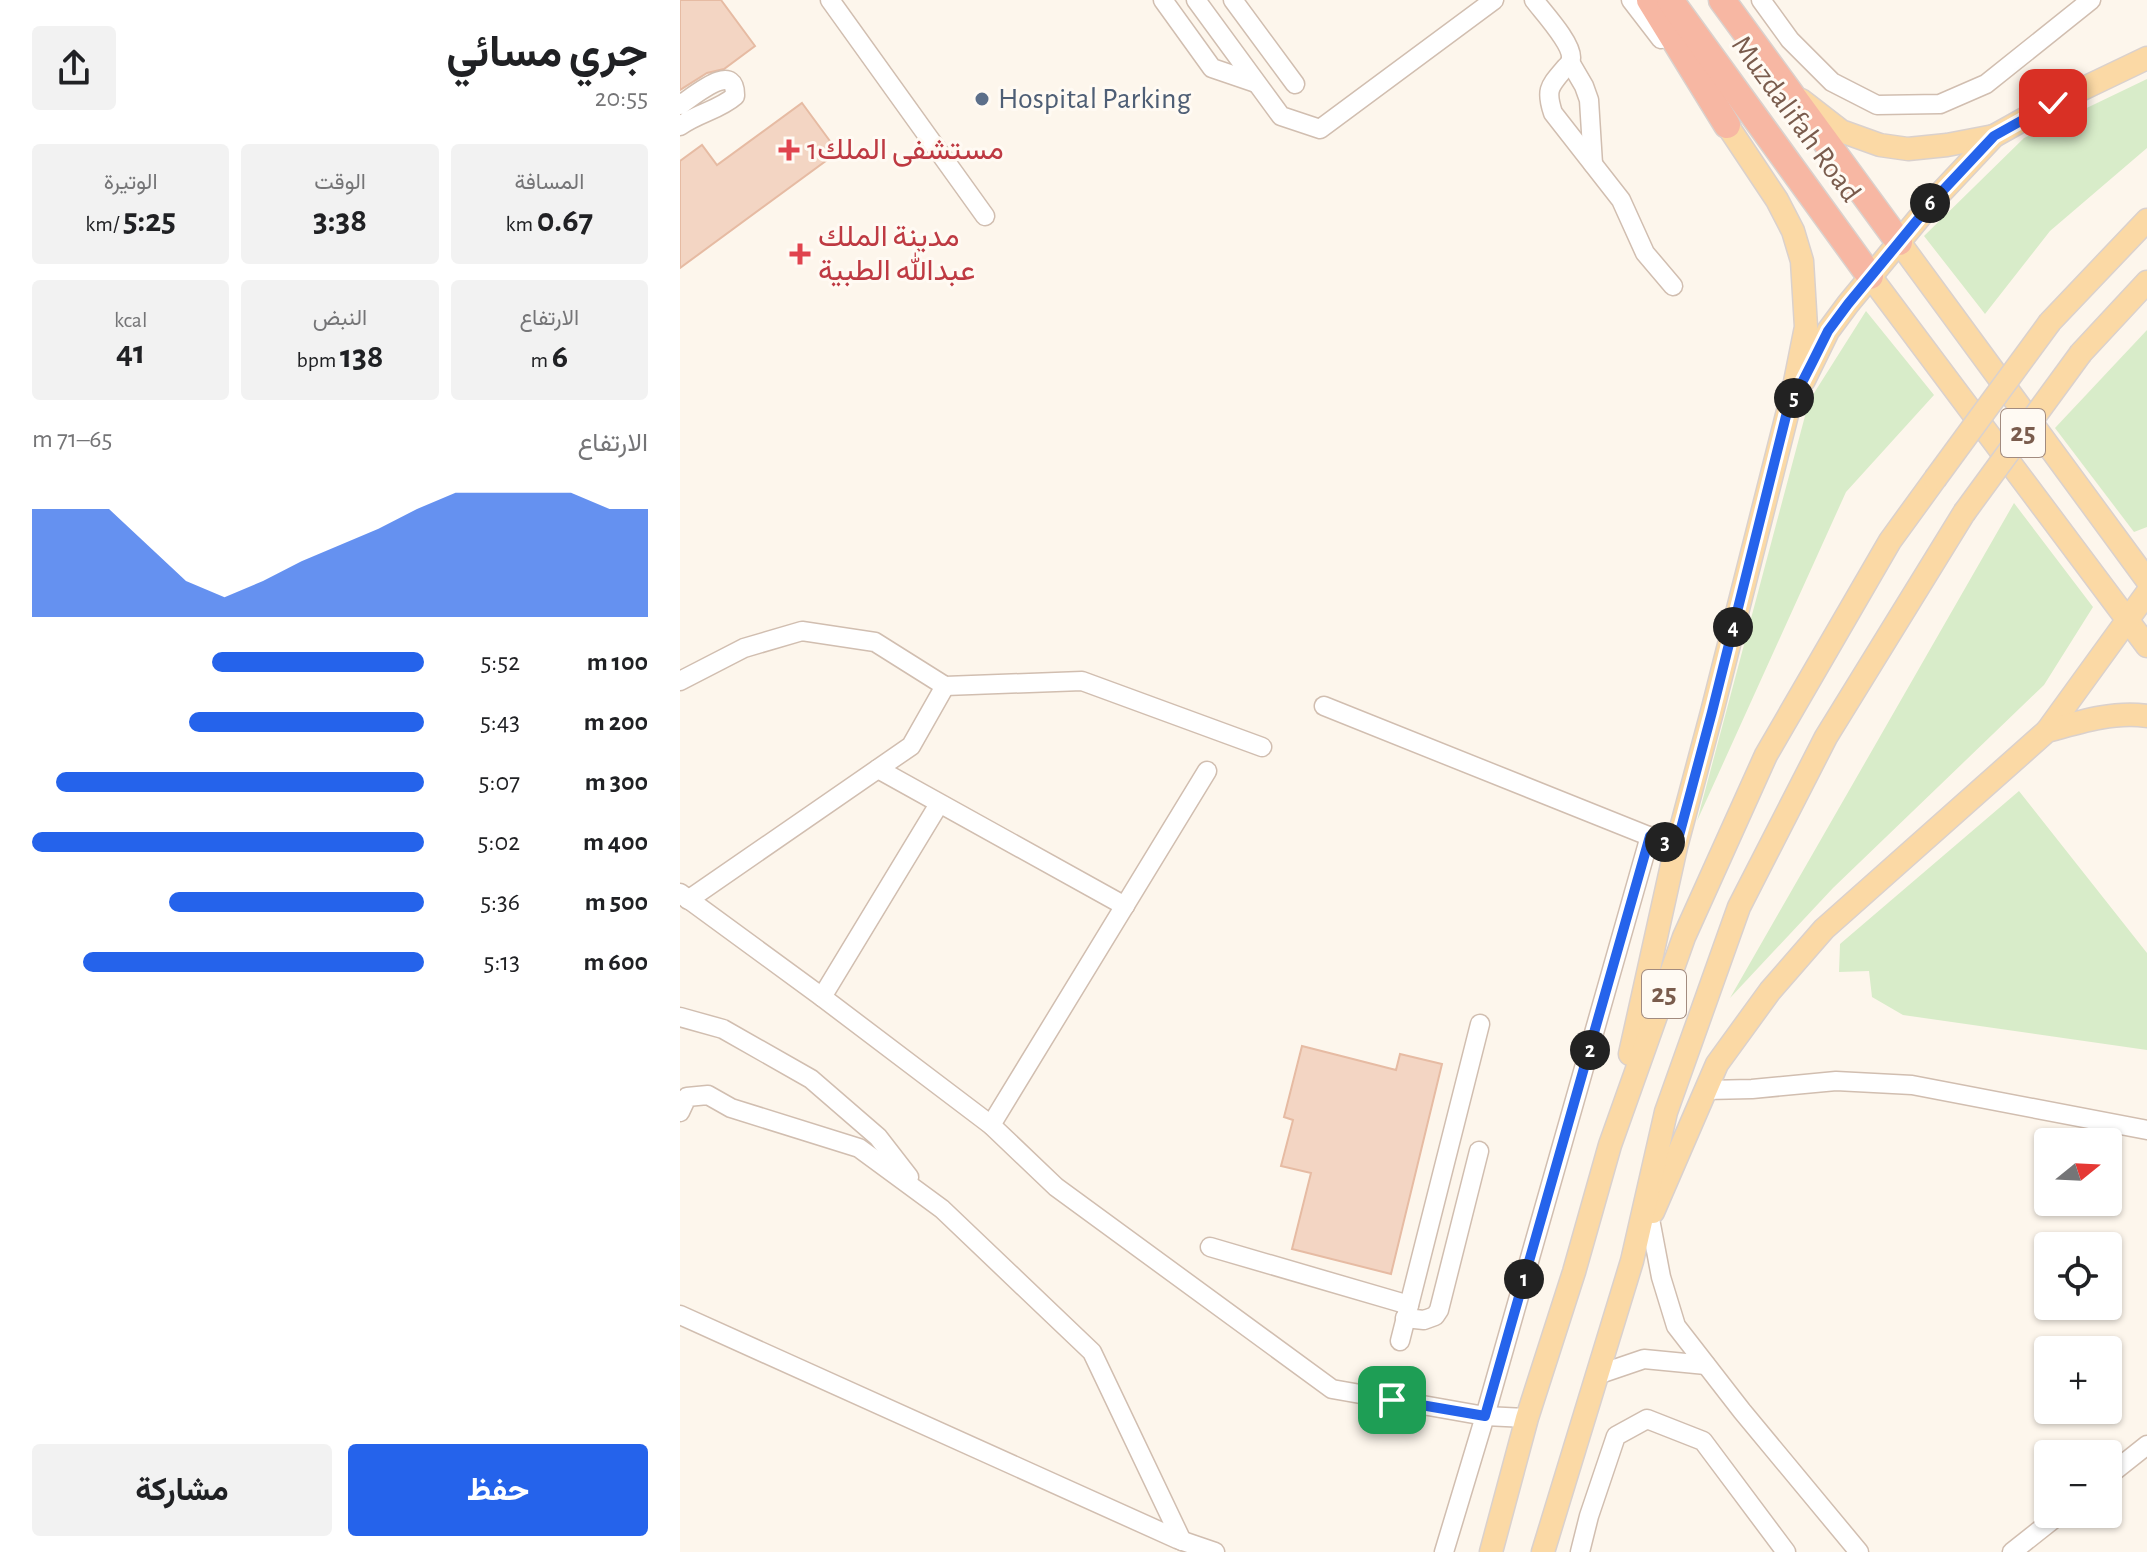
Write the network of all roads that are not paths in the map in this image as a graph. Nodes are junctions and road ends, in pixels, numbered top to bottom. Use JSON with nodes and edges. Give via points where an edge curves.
{"nodes":[{"id":1,"x":830,"y":0,"type":"edge"},
{"id":2,"x":1163,"y":0,"type":"edge"},
{"id":3,"x":1196,"y":0,"type":"edge"},
{"id":4,"x":1233,"y":0,"type":"edge"},
{"id":5,"x":1494,"y":0,"type":"edge"},
{"id":6,"x":1534,"y":0,"type":"edge"},
{"id":7,"x":1631,"y":0,"type":"edge"},
{"id":8,"x":1650,"y":0,"type":"edge"},
{"id":9,"x":1670,"y":0,"type":"edge"},
{"id":10,"x":1722,"y":0,"type":"edge"},
{"id":11,"x":1740,"y":0,"type":"edge"},
{"id":12,"x":1761,"y":0,"type":"edge"},
{"id":13,"x":2091,"y":0,"type":"edge"},
{"id":14,"x":2147,"y":58,"type":"edge"},
{"id":15,"x":1570,"y":62,"type":"junction"},
{"id":16,"x":1256,"y":83,"type":"junction"},
{"id":17,"x":1295,"y":84,"type":"dead end"},
{"id":18,"x":1791,"y":92,"type":"junction"},
{"id":19,"x":680,"y":105,"type":"edge"},
{"id":20,"x":1727,"y":125,"type":"junction"},
{"id":21,"x":680,"y":126,"type":"edge"},
{"id":22,"x":1994,"y":136,"type":"junction"},
{"id":23,"x":1593,"y":164,"type":"junction"},
{"id":24,"x":985,"y":216,"type":"dead end"},
{"id":25,"x":2147,"y":220,"type":"edge"},
{"id":26,"x":1899,"y":242,"type":"junction"},
{"id":27,"x":1870,"y":276,"type":"junction"},
{"id":28,"x":2147,"y":282,"type":"edge"},
{"id":29,"x":1673,"y":286,"type":"dead end"},
{"id":30,"x":1787,"y":412,"type":"junction"},
{"id":31,"x":2147,"y":580,"type":"edge"},
{"id":32,"x":2147,"y":593,"type":"edge"},
{"id":33,"x":2127,"y":619,"type":"junction"},
{"id":34,"x":2147,"y":646,"type":"edge"},
{"id":35,"x":680,"y":681,"type":"edge"},
{"id":36,"x":945,"y":686,"type":"junction"},
{"id":37,"x":1324,"y":706,"type":"dead end"},
{"id":38,"x":2147,"y":716,"type":"edge"},
{"id":39,"x":2047,"y":731,"type":"junction"},
{"id":40,"x":1262,"y":747,"type":"dead end"},
{"id":41,"x":878,"y":769,"type":"junction"},
{"id":42,"x":1207,"y":771,"type":"dead end"},
{"id":43,"x":939,"y":804,"type":"junction"},
{"id":44,"x":1650,"y":836,"type":"junction"},
{"id":45,"x":1676,"y":847,"type":"junction"},
{"id":46,"x":684,"y":896,"type":"edge"},
{"id":47,"x":1125,"y":906,"type":"junction"},
{"id":48,"x":822,"y":997,"type":"junction"},
{"id":49,"x":680,"y":1017,"type":"edge"},
{"id":50,"x":1480,"y":1024,"type":"dead end"},
{"id":51,"x":1706,"y":1090,"type":"junction"},
{"id":52,"x":680,"y":1112,"type":"edge"},
{"id":53,"x":991,"y":1125,"type":"junction"},
{"id":54,"x":2147,"y":1130,"type":"edge"},
{"id":55,"x":1610,"y":1145,"type":"junction"},
{"id":56,"x":1479,"y":1151,"type":"dead end"},
{"id":57,"x":925,"y":1196,"type":"junction"},
{"id":58,"x":1650,"y":1219,"type":"junction"},
{"id":59,"x":1210,"y":1247,"type":"dead end"},
{"id":60,"x":1632,"y":1261,"type":"junction"},
{"id":61,"x":1407,"y":1311,"type":"junction"},
{"id":62,"x":680,"y":1315,"type":"edge"},
{"id":63,"x":1400,"y":1341,"type":"dead end"},
{"id":64,"x":1706,"y":1365,"type":"junction"},
{"id":65,"x":1597,"y":1375,"type":"junction"},
{"id":66,"x":1485,"y":1416,"type":"junction"},
{"id":67,"x":1527,"y":1418,"type":"junction"},
{"id":68,"x":2147,"y":1445,"type":"edge"},
{"id":69,"x":2122,"y":1465,"type":"edge"},
{"id":70,"x":2042,"y":1528,"type":"edge"},
{"id":71,"x":1182,"y":1541,"type":"junction"},
{"id":72,"x":1215,"y":1552,"type":"edge"},
{"id":73,"x":1444,"y":1552,"type":"edge"},
{"id":74,"x":1491,"y":1552,"type":"edge"},
{"id":75,"x":1543,"y":1552,"type":"edge"},
{"id":76,"x":1580,"y":1552,"type":"edge"},
{"id":77,"x":1786,"y":1552,"type":"edge"},
{"id":78,"x":1859,"y":1552,"type":"edge"},
{"id":79,"x":2012,"y":1552,"type":"edge"}],
"edges":[{"from":1,"to":24,"type":"street"},
{"from":2,"to":16,"type":"street","via":[[1212,68]]},
{"from":3,"to":16,"type":"street"},
{"from":4,"to":17,"type":"street"},
{"from":5,"to":16,"type":"street","via":[[1320,129],[1281,116]]},
{"from":6,"to":15,"type":"street","via":[[1566,43]]},
{"from":7,"to":20,"type":"street"},
{"from":8,"to":20,"type":"highway"},
{"from":9,"to":27,"type":"highway","name":"Muzdalifah Road"},
{"from":10,"to":18,"type":"highway"},
{"from":11,"to":18,"type":"highway"},
{"from":12,"to":13,"type":"street","via":[[1790,40],[1832,82],[1877,105],[1940,104],[1986,84]]},
{"from":14,"to":22,"type":"main road"},
{"from":15,"to":23,"type":"street","via":[[1589,100]]},
{"from":15,"to":23,"type":"street","via":[[1550,86],[1548,98],[1553,113]]},
{"from":18,"to":22,"type":"main road","via":[[1841,131],[1880,145],[1908,149]]},
{"from":18,"to":26,"type":"highway"},
{"from":19,"to":21,"type":"street","via":[[714,82],[724,79],[735,88],[735,96],[724,106]]},
{"from":20,"to":30,"type":"main road","via":[[1777,200],[1802,261],[1806,327]]},
{"from":22,"to":26,"type":"main road"},
{"from":23,"to":29,"type":"street","via":[[1621,200],[1645,253]]},
{"from":25,"to":55,"type":"main road","number":"25","bridge":true,"via":[[2050,322],[1890,541],[1766,755],[1684,937]]},
{"from":26,"to":27,"type":"main road"},
{"from":26,"to":31,"type":"main road"},
{"from":27,"to":30,"type":"main road","via":[[1828,331]]},
{"from":27,"to":33,"type":"main road"},
{"from":28,"to":60,"type":"main road","number":"25","bridge":true,"via":[[2081,353],[1964,513],[1826,737],[1739,907],[1666,1112]]},
{"from":30,"to":45,"type":"main road"},
{"from":32,"to":33,"type":"main road"},
{"from":33,"to":34,"type":"main road"},
{"from":33,"to":39,"type":"main road"},
{"from":35,"to":36,"type":"street","via":[[744,648],[802,631],[875,642]]},
{"from":36,"to":40,"type":"street","via":[[1082,681]]},
{"from":36,"to":41,"type":"street","via":[[911,746]]},
{"from":37,"to":44,"type":"street"},
{"from":38,"to":39,"type":"main road","via":[[2084,720]]},
{"from":39,"to":51,"type":"main road","via":[[1824,929],[1770,991],[1717,1064]]},
{"from":41,"to":43,"type":"street"},
{"from":41,"to":46,"type":"street"},
{"from":42,"to":47,"type":"street"},
{"from":43,"to":47,"type":"street"},
{"from":43,"to":48,"type":"street"},
{"from":44,"to":45,"type":"street"},
{"from":44,"to":66,"type":"street"},
{"from":45,"to":55,"type":"main road"},
{"from":46,"to":48,"type":"street"},
{"from":47,"to":53,"type":"street"},
{"from":48,"to":53,"type":"street"},
{"from":49,"to":57,"type":"street","via":[[723,1029],[811,1079],[878,1137]]},
{"from":50,"to":61,"type":"street"},
{"from":51,"to":54,"type":"street","via":[[1836,1081],[1912,1085]]},
{"from":51,"to":58,"type":"main road"},
{"from":52,"to":57,"type":"street","via":[[687,1097],[708,1095],[731,1108],[859,1148]]},
{"from":53,"to":66,"type":"street","via":[[1056,1187],[1332,1389]]},
{"from":55,"to":67,"type":"main road","number":"25"},
{"from":56,"to":61,"type":"street","via":[[1439,1310],[1424,1320]]},
{"from":57,"to":71,"type":"street","via":[[1092,1352]]},
{"from":58,"to":60,"type":"main road"},
{"from":58,"to":64,"type":"street","via":[[1676,1326]]},
{"from":59,"to":61,"type":"street"},
{"from":60,"to":65,"type":"main road","number":"25"},
{"from":61,"to":63,"type":"street"},
{"from":62,"to":71,"type":"street"},
{"from":64,"to":65,"type":"street","via":[[1644,1359]]},
{"from":64,"to":78,"type":"street"},
{"from":65,"to":75,"type":"main road","number":"25"},
{"from":66,"to":67,"type":"street"},
{"from":66,"to":73,"type":"street"},
{"from":67,"to":74,"type":"main road","number":"25"},
{"from":68,"to":69,"type":"street"},
{"from":70,"to":79,"type":"street"},
{"from":71,"to":72,"type":"street"},
{"from":76,"to":77,"type":"street","via":[[1616,1436],[1647,1419],[1703,1441]]}]}
